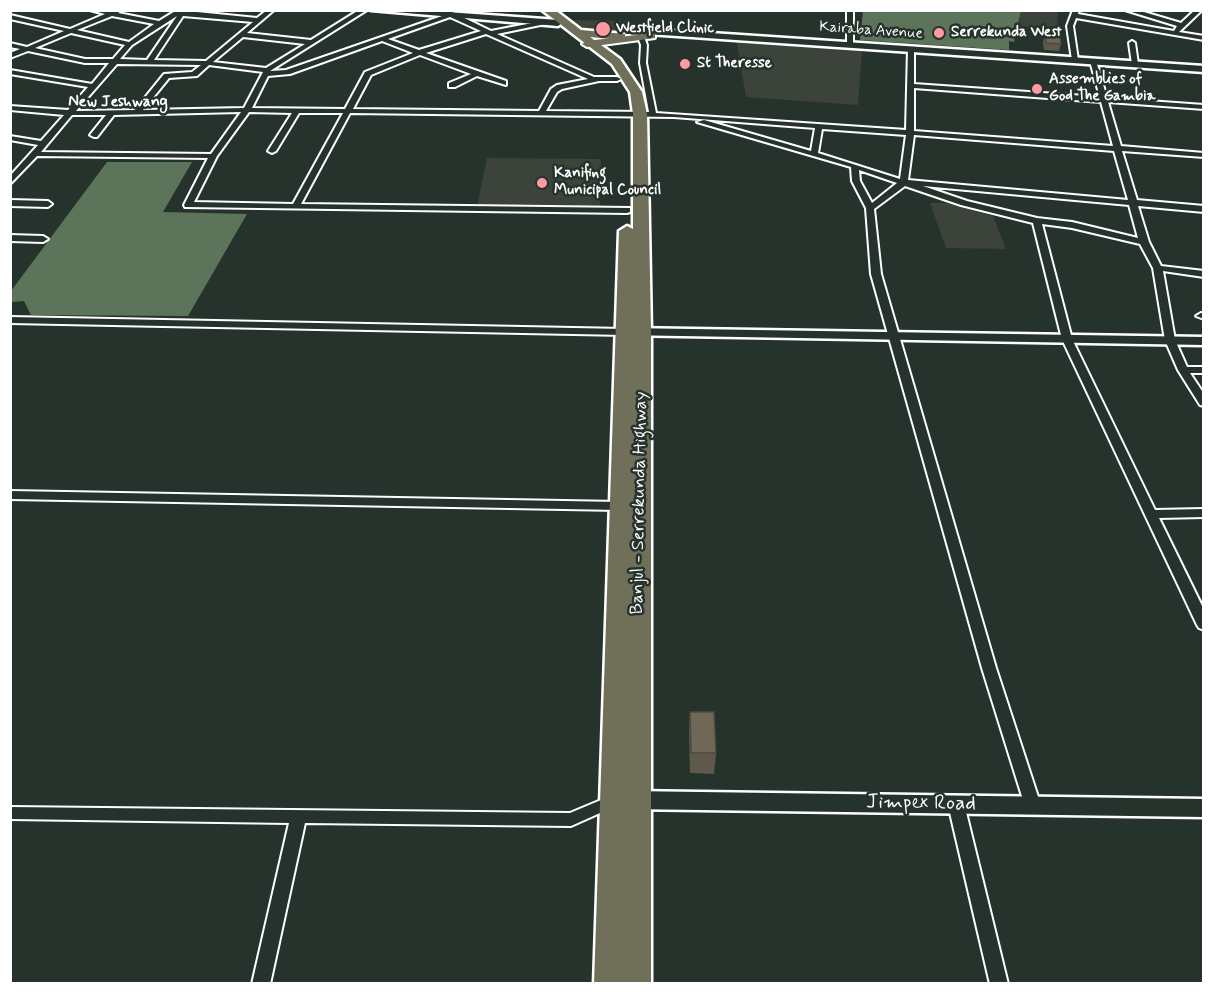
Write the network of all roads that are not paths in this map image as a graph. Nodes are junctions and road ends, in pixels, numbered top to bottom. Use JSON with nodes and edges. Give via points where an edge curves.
{"nodes":[{"id":1,"x":93,"y":10,"type":"edge"},
{"id":2,"x":271,"y":10,"type":"edge"},
{"id":3,"x":364,"y":10,"type":"edge"},
{"id":4,"x":375,"y":10,"type":"edge"},
{"id":5,"x":540,"y":10,"type":"edge"},
{"id":6,"x":850,"y":10,"type":"edge"},
{"id":7,"x":1128,"y":10,"type":"edge"},
{"id":8,"x":1201,"y":11,"type":"edge"},
{"id":9,"x":117,"y":12,"type":"edge"},
{"id":10,"x":645,"y":12,"type":"dead end"},
{"id":11,"x":1073,"y":12,"type":"edge"},
{"id":12,"x":180,"y":13,"type":"edge"},
{"id":13,"x":447,"y":13,"type":"edge"},
{"id":14,"x":10,"y":17,"type":"edge"},
{"id":15,"x":551,"y":18,"type":"edge"},
{"id":16,"x":257,"y":20,"type":"junction"},
{"id":17,"x":159,"y":22,"type":"junction"},
{"id":18,"x":1181,"y":25,"type":"junction"},
{"id":19,"x":73,"y":31,"type":"junction"},
{"id":20,"x":487,"y":33,"type":"junction"},
{"id":21,"x":1174,"y":33,"type":"junction"},
{"id":22,"x":242,"y":35,"type":"junction"},
{"id":23,"x":645,"y":35,"type":"junction"},
{"id":24,"x":622,"y":38,"type":"junction"},
{"id":25,"x":1203,"y":38,"type":"edge"},
{"id":26,"x":382,"y":39,"type":"junction"},
{"id":27,"x":310,"y":42,"type":"junction"},
{"id":28,"x":590,"y":42,"type":"junction"},
{"id":29,"x":1132,"y":43,"type":"dead end"},
{"id":30,"x":130,"y":44,"type":"junction"},
{"id":31,"x":10,"y":45,"type":"edge"},
{"id":32,"x":850,"y":45,"type":"junction"},
{"id":33,"x":29,"y":49,"type":"junction"},
{"id":34,"x":911,"y":49,"type":"junction"},
{"id":35,"x":421,"y":52,"type":"junction"},
{"id":36,"x":10,"y":56,"type":"edge"},
{"id":37,"x":1075,"y":60,"type":"junction"},
{"id":38,"x":150,"y":61,"type":"junction"},
{"id":39,"x":1093,"y":61,"type":"junction"},
{"id":40,"x":113,"y":63,"type":"junction"},
{"id":41,"x":206,"y":63,"type":"junction"},
{"id":42,"x":1136,"y":64,"type":"junction"},
{"id":43,"x":1203,"y":69,"type":"edge"},
{"id":44,"x":10,"y":72,"type":"edge"},
{"id":45,"x":266,"y":72,"type":"junction"},
{"id":46,"x":476,"y":74,"type":"junction"},
{"id":47,"x":617,"y":79,"type":"junction"},
{"id":48,"x":597,"y":80,"type":"junction"},
{"id":49,"x":503,"y":83,"type":"dead end"},
{"id":50,"x":452,"y":85,"type":"dead end"},
{"id":51,"x":93,"y":86,"type":"junction"},
{"id":52,"x":911,"y":86,"type":"junction"},
{"id":53,"x":1105,"y":101,"type":"junction"},
{"id":54,"x":1203,"y":107,"type":"edge"},
{"id":55,"x":10,"y":108,"type":"edge"},
{"id":56,"x":139,"y":110,"type":"junction"},
{"id":57,"x":247,"y":110,"type":"junction"},
{"id":58,"x":297,"y":110,"type":"junction"},
{"id":59,"x":112,"y":111,"type":"junction"},
{"id":60,"x":347,"y":111,"type":"junction"},
{"id":61,"x":71,"y":113,"type":"junction"},
{"id":62,"x":541,"y":114,"type":"junction"},
{"id":63,"x":640,"y":114,"type":"junction"},
{"id":64,"x":674,"y":115,"type":"junction"},
{"id":65,"x":819,"y":126,"type":"junction"},
{"id":66,"x":910,"y":133,"type":"junction"},
{"id":67,"x":94,"y":135,"type":"dead end"},
{"id":68,"x":10,"y":138,"type":"edge"},
{"id":69,"x":44,"y":144,"type":"junction"},
{"id":70,"x":1117,"y":148,"type":"junction"},
{"id":71,"x":272,"y":151,"type":"dead end"},
{"id":72,"x":35,"y":154,"type":"junction"},
{"id":73,"x":814,"y":154,"type":"junction"},
{"id":74,"x":1203,"y":155,"type":"edge"},
{"id":75,"x":213,"y":156,"type":"junction"},
{"id":76,"x":855,"y":166,"type":"junction"},
{"id":77,"x":13,"y":177,"type":"edge"},
{"id":78,"x":904,"y":182,"type":"junction"},
{"id":79,"x":10,"y":203,"type":"edge"},
{"id":80,"x":48,"y":204,"type":"dead end"},
{"id":81,"x":1135,"y":205,"type":"junction"},
{"id":82,"x":295,"y":207,"type":"junction"},
{"id":83,"x":870,"y":208,"type":"junction"},
{"id":84,"x":1203,"y":209,"type":"edge"},
{"id":85,"x":627,"y":210,"type":"junction"},
{"id":86,"x":1037,"y":221,"type":"junction"},
{"id":87,"x":10,"y":238,"type":"edge"},
{"id":88,"x":43,"y":239,"type":"dead end"},
{"id":89,"x":1144,"y":242,"type":"junction"},
{"id":90,"x":1158,"y":268,"type":"junction"},
{"id":91,"x":1203,"y":274,"type":"edge"},
{"id":92,"x":10,"y":320,"type":"edge"},
{"id":93,"x":633,"y":332,"type":"junction"},
{"id":94,"x":895,"y":336,"type":"junction"},
{"id":95,"x":1067,"y":339,"type":"junction"},
{"id":96,"x":1170,"y":340,"type":"junction"},
{"id":97,"x":1203,"y":340,"type":"edge"},
{"id":98,"x":1183,"y":370,"type":"junction"},
{"id":99,"x":1203,"y":370,"type":"edge"},
{"id":100,"x":1203,"y":403,"type":"edge"},
{"id":101,"x":10,"y":495,"type":"edge"},
{"id":102,"x":619,"y":506,"type":"junction"},
{"id":103,"x":1203,"y":513,"type":"edge"},
{"id":104,"x":1152,"y":514,"type":"junction"},
{"id":105,"x":1203,"y":625,"type":"edge"},
{"id":106,"x":626,"y":800,"type":"junction"},
{"id":107,"x":956,"y":804,"type":"junction"},
{"id":108,"x":1033,"y":806,"type":"junction"},
{"id":109,"x":1203,"y":808,"type":"edge"},
{"id":110,"x":12,"y":816,"type":"edge"},
{"id":111,"x":298,"y":816,"type":"junction"},
{"id":112,"x":261,"y":984,"type":"edge"},
{"id":113,"x":609,"y":984,"type":"edge"},
{"id":114,"x":636,"y":984,"type":"edge"},
{"id":115,"x":999,"y":984,"type":"edge"}],
"edges":[{"from":1,"to":9,"type":"street"},
{"from":2,"to":16,"type":"street"},
{"from":3,"to":27,"type":"street"},
{"from":4,"to":13,"type":"street"},
{"from":5,"to":15,"type":"highway"},
{"from":6,"to":32,"type":"street"},
{"from":7,"to":18,"type":"street"},
{"from":8,"to":18,"type":"street"},
{"from":9,"to":17,"type":"street"},
{"from":9,"to":19,"type":"street"},
{"from":10,"to":23,"type":"main road"},
{"from":11,"to":21,"type":"street"},
{"from":11,"to":37,"type":"street","via":[[1070,26]]},
{"from":12,"to":16,"type":"street"},
{"from":12,"to":17,"type":"street"},
{"from":12,"to":38,"type":"street"},
{"from":13,"to":15,"type":"street"},
{"from":13,"to":20,"type":"street"},
{"from":13,"to":26,"type":"street"},
{"from":14,"to":19,"type":"street"},
{"from":15,"to":20,"type":"street"},
{"from":15,"to":28,"type":"highway"},
{"from":16,"to":22,"type":"street"},
{"from":17,"to":30,"type":"street"},
{"from":18,"to":21,"type":"street"},
{"from":19,"to":30,"type":"street"},
{"from":19,"to":33,"type":"street"},
{"from":20,"to":35,"type":"street"},
{"from":20,"to":48,"type":"street"},
{"from":21,"to":25,"type":"street"},
{"from":22,"to":27,"type":"street"},
{"from":22,"to":41,"type":"street"},
{"from":23,"to":24,"type":"main road","name":"Kairaba Avenue"},
{"from":23,"to":32,"type":"street","name":"Kairaba Avenue"},
{"from":23,"to":63,"type":"street"},
{"from":24,"to":28,"type":"highway"},
{"from":24,"to":28,"type":"highway","via":[[609,44]]},
{"from":26,"to":35,"type":"street"},
{"from":26,"to":45,"type":"street","via":[[287,72]]},
{"from":27,"to":45,"type":"street"},
{"from":28,"to":47,"type":"highway","name":"Banjul - Serrekunda Highway"},
{"from":28,"to":63,"type":"highway","name":"Banjul - Serrekunda Highway","via":[[629,79]]},
{"from":29,"to":42,"type":"street"},
{"from":30,"to":40,"type":"street"},
{"from":31,"to":33,"type":"street"},
{"from":32,"to":34,"type":"street","name":"Kairaba Avenue"},
{"from":33,"to":36,"type":"street"},
{"from":33,"to":40,"type":"street"},
{"from":34,"to":37,"type":"street","name":"Kairaba Avenue"},
{"from":34,"to":52,"type":"street"},
{"from":35,"to":46,"type":"street"},
{"from":35,"to":60,"type":"street","via":[[368,74]]},
{"from":37,"to":39,"type":"street","name":"Kairaba Avenue"},
{"from":38,"to":40,"type":"street"},
{"from":38,"to":41,"type":"street"},
{"from":39,"to":42,"type":"street","name":"Kairaba Avenue"},
{"from":39,"to":53,"type":"street"},
{"from":40,"to":51,"type":"street"},
{"from":41,"to":45,"type":"street"},
{"from":41,"to":56,"type":"street","via":[[191,75],[167,76]]},
{"from":42,"to":43,"type":"street","name":"Kairaba Avenue"},
{"from":44,"to":51,"type":"street"},
{"from":45,"to":57,"type":"street"},
{"from":46,"to":49,"type":"street"},
{"from":46,"to":50,"type":"street"},
{"from":47,"to":48,"type":"street"},
{"from":47,"to":63,"type":"highway","name":"Banjul - Serrekunda Highway"},
{"from":48,"to":62,"type":"street","via":[[560,87]]},
{"from":51,"to":61,"type":"street"},
{"from":52,"to":53,"type":"street"},
{"from":52,"to":66,"type":"street"},
{"from":53,"to":54,"type":"street"},
{"from":53,"to":70,"type":"street"},
{"from":55,"to":61,"type":"street"},
{"from":56,"to":57,"type":"street"},
{"from":56,"to":59,"type":"street"},
{"from":57,"to":58,"type":"street"},
{"from":57,"to":75,"type":"street"},
{"from":58,"to":60,"type":"street"},
{"from":58,"to":71,"type":"street"},
{"from":59,"to":61,"type":"street"},
{"from":59,"to":67,"type":"street"},
{"from":60,"to":62,"type":"street"},
{"from":60,"to":82,"type":"street"},
{"from":61,"to":69,"type":"street"},
{"from":62,"to":63,"type":"street"},
{"from":63,"to":64,"type":"street"},
{"from":63,"to":85,"type":"highway","name":"Banjul - Serrekunda Highway"},
{"from":63,"to":93,"type":"highway","name":"Banjul - Serrekunda Highway"},
{"from":64,"to":65,"type":"street"},
{"from":64,"to":73,"type":"street"},
{"from":65,"to":66,"type":"street"},
{"from":65,"to":73,"type":"street"},
{"from":66,"to":70,"type":"street"},
{"from":66,"to":78,"type":"street"},
{"from":68,"to":69,"type":"street"},
{"from":69,"to":72,"type":"street"},
{"from":70,"to":74,"type":"street"},
{"from":70,"to":81,"type":"street"},
{"from":72,"to":75,"type":"street"},
{"from":72,"to":77,"type":"street"},
{"from":73,"to":76,"type":"street"},
{"from":75,"to":82,"type":"street","via":[[188,205]]},
{"from":76,"to":78,"type":"street"},
{"from":76,"to":83,"type":"street","via":[[856,181]]},
{"from":78,"to":81,"type":"street"},
{"from":78,"to":83,"type":"street"},
{"from":78,"to":86,"type":"street","via":[[964,203]]},
{"from":79,"to":80,"type":"street"},
{"from":81,"to":84,"type":"street"},
{"from":81,"to":89,"type":"street"},
{"from":82,"to":85,"type":"street"},
{"from":83,"to":94,"type":"street","via":[[876,274]]},
{"from":85,"to":93,"type":"highway","name":"Banjul - Serrekunda Highway"},
{"from":86,"to":89,"type":"street"},
{"from":86,"to":95,"type":"street"},
{"from":87,"to":88,"type":"street"},
{"from":89,"to":90,"type":"street"},
{"from":90,"to":91,"type":"street"},
{"from":90,"to":96,"type":"street"},
{"from":92,"to":93,"type":"street"},
{"from":93,"to":94,"type":"street"},
{"from":93,"to":102,"type":"highway","name":"Banjul - Serrekunda Highway"},
{"from":93,"to":106,"type":"highway","name":"Banjul - Serrekunda Highway"},
{"from":94,"to":95,"type":"street"},
{"from":94,"to":108,"type":"street","via":[[989,668]]},
{"from":95,"to":96,"type":"street"},
{"from":95,"to":104,"type":"street"},
{"from":96,"to":97,"type":"street"},
{"from":96,"to":98,"type":"street"},
{"from":98,"to":99,"type":"street"},
{"from":98,"to":100,"type":"street"},
{"from":101,"to":102,"type":"street"},
{"from":102,"to":106,"type":"highway","name":"Banjul - Serrekunda Highway"},
{"from":103,"to":104,"type":"street"},
{"from":104,"to":105,"type":"street"},
{"from":106,"to":107,"type":"street","name":"Jimpex Road"},
{"from":106,"to":111,"type":"street","via":[[571,820]]},
{"from":106,"to":113,"type":"highway","name":"Banjul - Serrekunda Highway"},
{"from":106,"to":114,"type":"highway","name":"Banjul - Serrekunda Highway"},
{"from":107,"to":108,"type":"street","name":"Jimpex Road"},
{"from":107,"to":115,"type":"street"},
{"from":108,"to":109,"type":"street","name":"Jimpex Road"},
{"from":110,"to":111,"type":"street"},
{"from":111,"to":112,"type":"street"}]}
